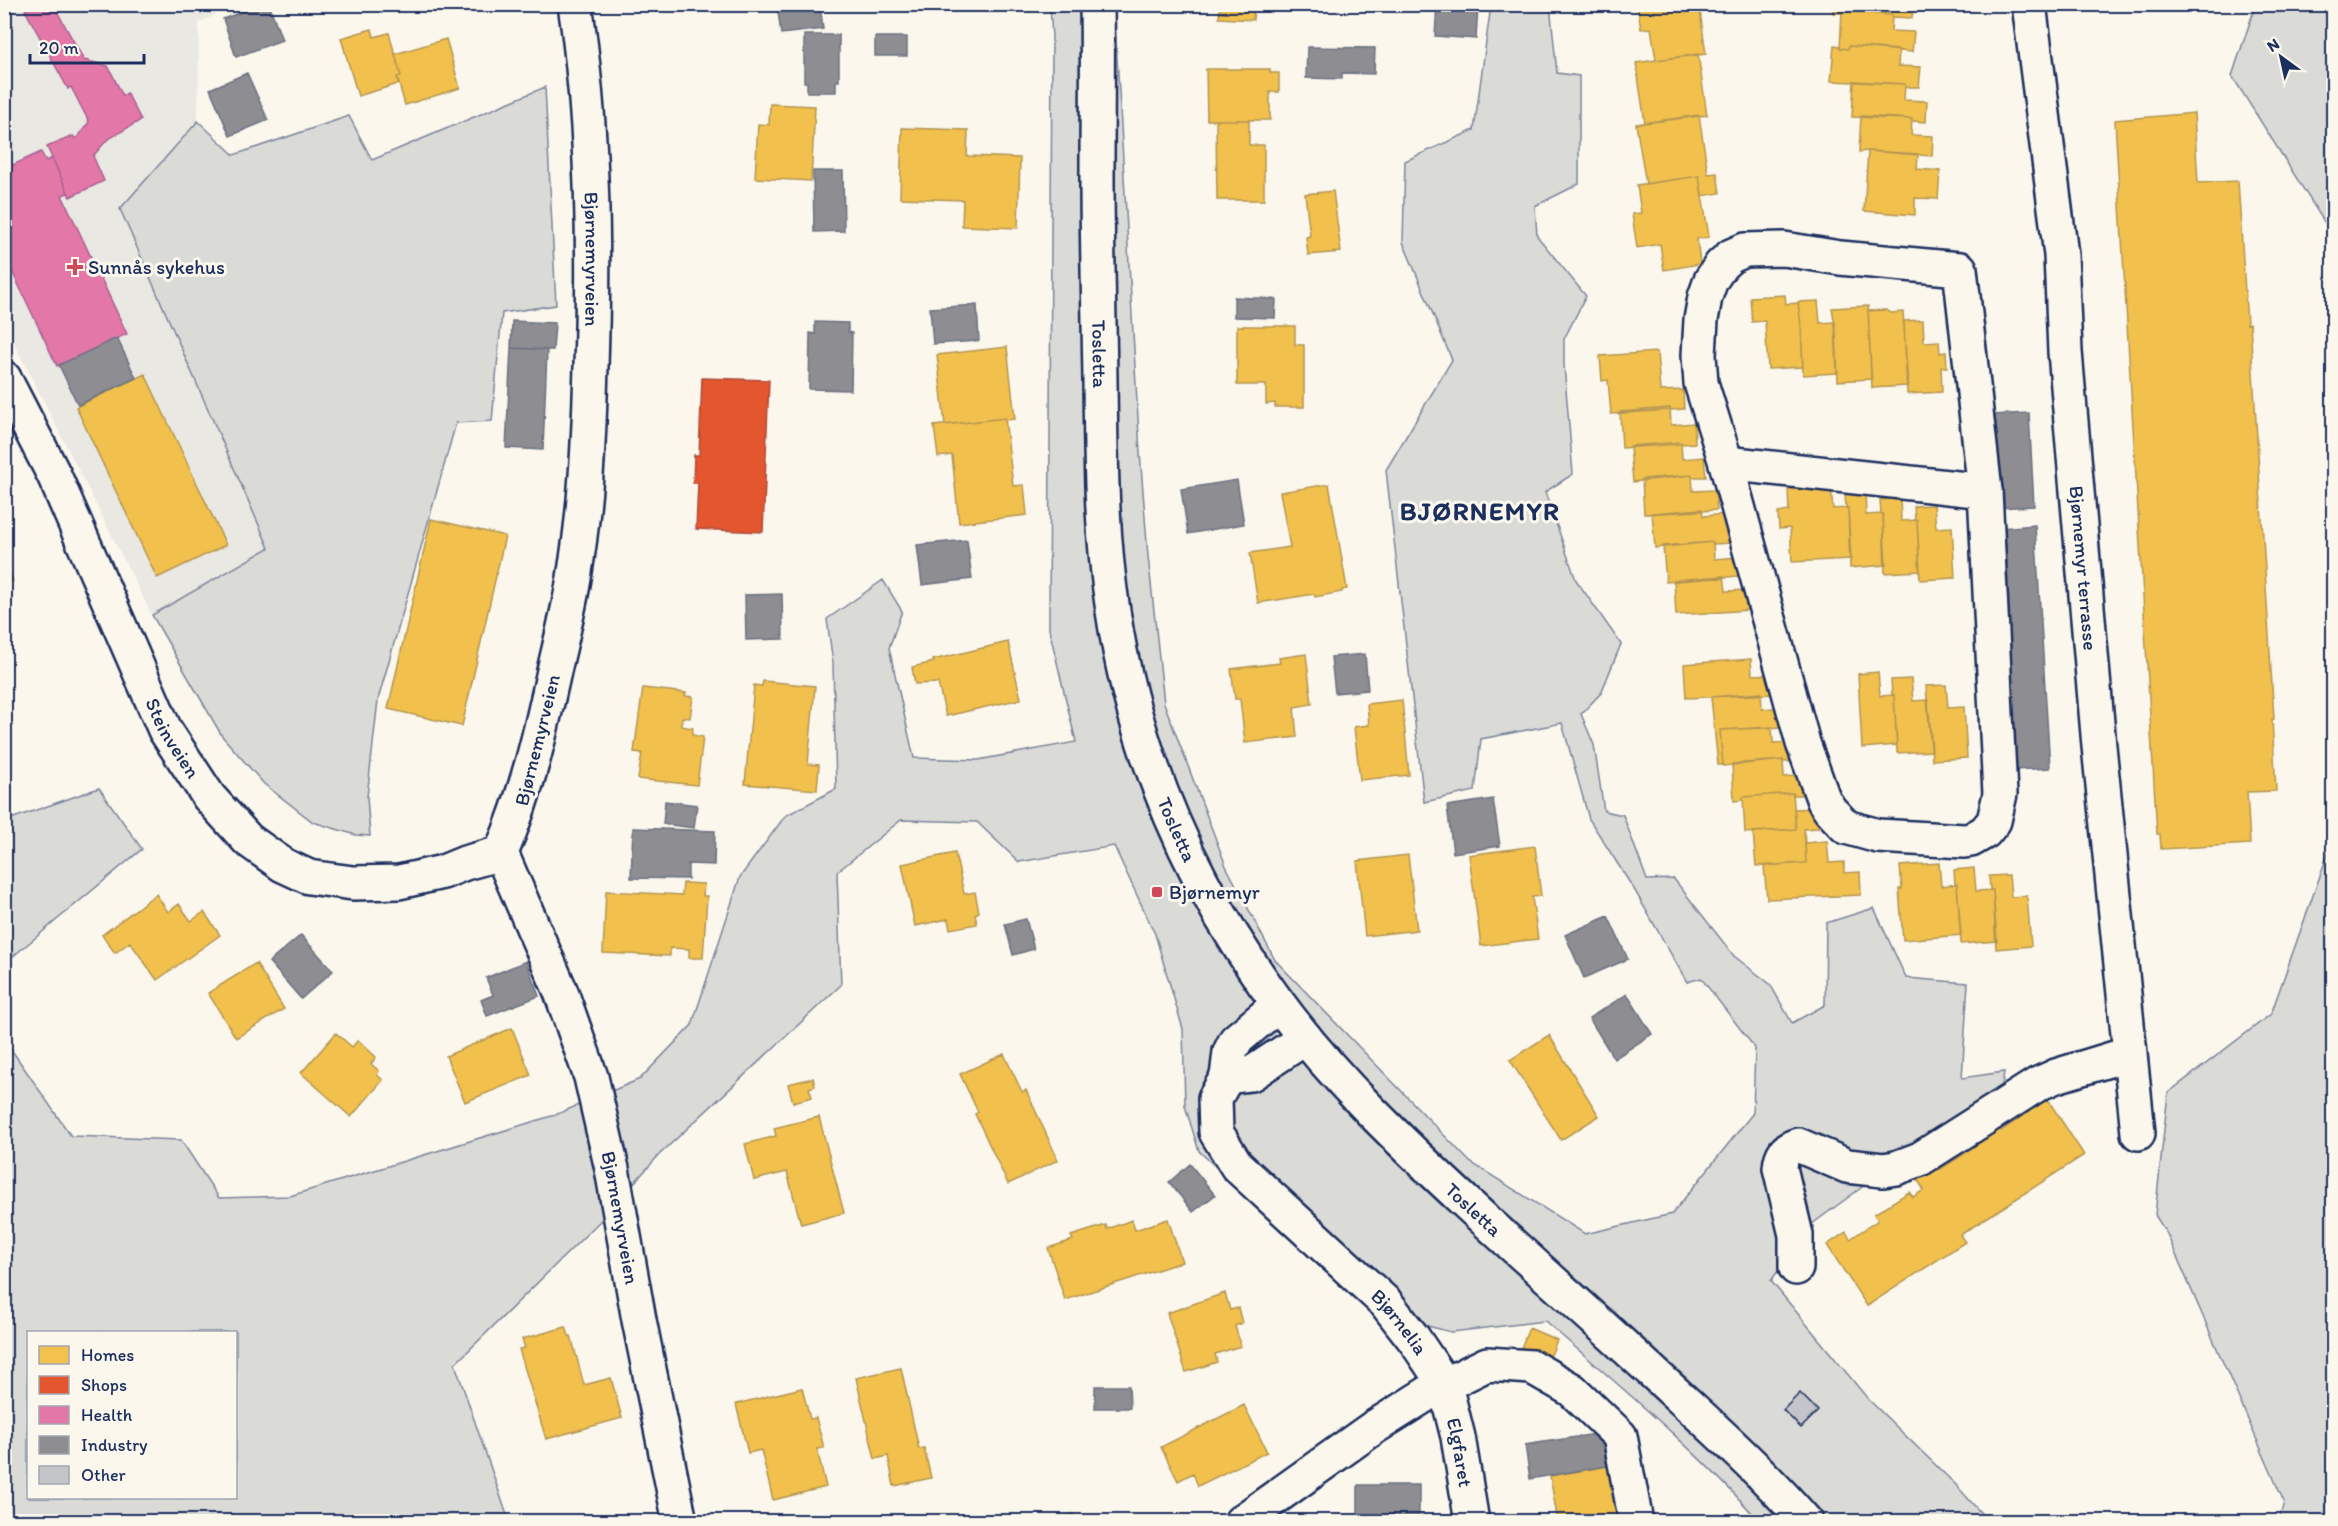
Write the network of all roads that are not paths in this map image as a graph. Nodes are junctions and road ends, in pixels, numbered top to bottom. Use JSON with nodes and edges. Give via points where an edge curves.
{"nodes":[{"id":1,"x":575,"y":4,"type":"edge"},
{"id":2,"x":1097,"y":4,"type":"edge"},
{"id":3,"x":2029,"y":4,"type":"edge"},
{"id":4,"x":4,"y":378,"type":"edge"},
{"id":5,"x":1726,"y":464,"type":"junction"},
{"id":6,"x":1985,"y":491,"type":"junction"},
{"id":7,"x":501,"y":853,"type":"junction"},
{"id":8,"x":1278,"y":1005,"type":"junction"},
{"id":9,"x":1305,"y":1038,"type":"junction"},
{"id":10,"x":2128,"y":1054,"type":"junction"},
{"id":11,"x":1227,"y":1077,"type":"junction"},
{"id":12,"x":2138,"y":1133,"type":"dead end"},
{"id":13,"x":1796,"y":1268,"type":"dead end"},
{"id":14,"x":1445,"y":1385,"type":"junction"},
{"id":15,"x":680,"y":1521,"type":"edge"},
{"id":16,"x":1241,"y":1521,"type":"edge"},
{"id":17,"x":1472,"y":1521,"type":"edge"},
{"id":18,"x":1636,"y":1521,"type":"edge"},
{"id":19,"x":1806,"y":1521,"type":"edge"}],
"edges":[{"from":1,"to":7,"type":"street","name":"Bjørnemyrveien","via":[[592,170],[593,297],[587,479],[574,579],[534,765]]},
{"from":2,"to":8,"type":"street","name":"Tosletta","via":[[1100,449],[1113,615],[1140,729],[1189,860],[1234,940]]},
{"from":3,"to":10,"type":"street","name":"Bjørnemyr terrasse","via":[[2061,255],[2067,375]]},
{"from":4,"to":7,"type":"street","name":"Steinveien","via":[[54,475],[165,730],[209,797],[248,840],[309,877],[353,882],[399,882]]},
{"from":5,"to":6,"type":"street"},
{"from":5,"to":6,"type":"street","via":[[1701,383],[1699,355],[1705,297],[1711,280],[1731,256],[1745,250],[1784,249],[1960,269]]},
{"from":5,"to":6,"type":"street","via":[[1794,710],[1824,801],[1846,827],[1878,836],[1971,840],[1994,821],[2000,794]]},
{"from":7,"to":15,"type":"street","name":"Bjørnemyrveien","via":[[561,992],[591,1077]]},
{"from":8,"to":9,"type":"street","name":"Tosletta"},
{"from":8,"to":11,"type":"street","name":"Bjørnelia","via":[[1236,1040]]},
{"from":9,"to":11,"type":"street","via":[[1251,1074]]},
{"from":9,"to":19,"type":"street","name":"Tosletta","via":[[1370,1110],[1710,1425]]},
{"from":10,"to":12,"type":"street","name":"Bjørnemyr terrasse"},
{"from":10,"to":13,"type":"street","via":[[2038,1084],[1920,1159],[1896,1168],[1858,1168],[1798,1145],[1787,1149],[1779,1168],[1796,1235]]},
{"from":11,"to":14,"type":"street","name":"Bjørnelia","via":[[1215,1098],[1216,1132],[1237,1166],[1386,1303]]},
{"from":14,"to":16,"type":"street","via":[[1373,1428]]},
{"from":14,"to":17,"type":"street","name":"Elgfaret"},
{"from":14,"to":18,"type":"street","via":[[1487,1364],[1532,1367],[1572,1390],[1620,1436]]}]}
